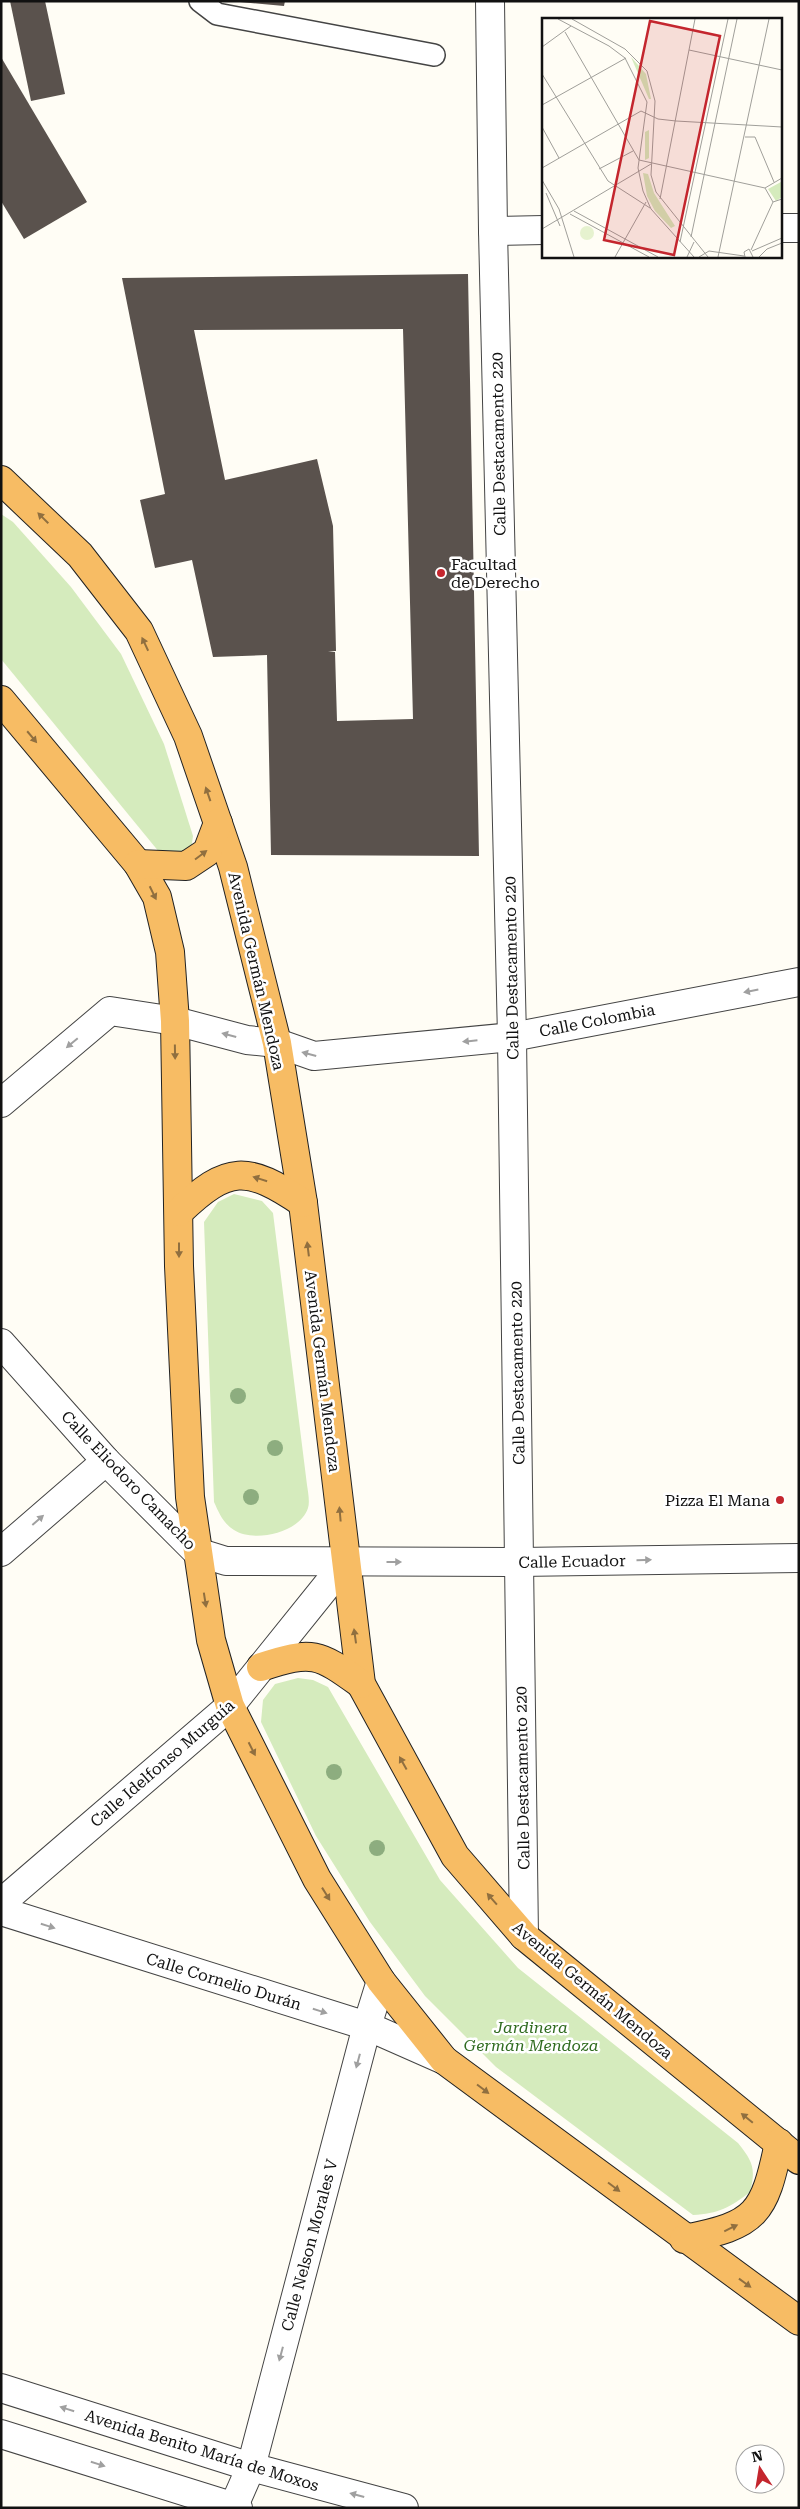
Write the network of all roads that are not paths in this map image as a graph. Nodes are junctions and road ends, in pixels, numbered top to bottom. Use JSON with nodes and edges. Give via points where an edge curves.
{"nodes":[{"id":1,"x":200,"y":1,"type":"edge"},
{"id":2,"x":490,"y":1,"type":"edge"},
{"id":3,"x":434,"y":55,"type":"dead end"},
{"id":4,"x":782,"y":228,"type":"edge"},
{"id":5,"x":799,"y":228,"type":"edge"},
{"id":6,"x":542,"y":230,"type":"edge"},
{"id":7,"x":493,"y":231,"type":"junction"},
{"id":8,"x":1,"y":480,"type":"edge"},
{"id":9,"x":1,"y":700,"type":"edge"},
{"id":10,"x":218,"y":823,"type":"junction"},
{"id":11,"x":138,"y":864,"type":"junction"},
{"id":12,"x":799,"y":982,"type":"edge"},
{"id":13,"x":175,"y":1021,"type":"junction"},
{"id":14,"x":512,"y":1037,"type":"junction"},
{"id":15,"x":277,"y":1043,"type":"junction"},
{"id":16,"x":1,"y":1103,"type":"edge"},
{"id":17,"x":302,"y":1203,"type":"junction"},
{"id":18,"x":179,"y":1212,"type":"junction"},
{"id":19,"x":1,"y":1343,"type":"edge"},
{"id":20,"x":106,"y":1461,"type":"junction"},
{"id":21,"x":1,"y":1552,"type":"edge"},
{"id":22,"x":197,"y":1552,"type":"junction"},
{"id":23,"x":799,"y":1558,"type":"edge"},
{"id":24,"x":519,"y":1562,"type":"junction"},
{"id":25,"x":345,"y":1563,"type":"junction"},
{"id":26,"x":261,"y":1667,"type":"junction"},
{"id":27,"x":361,"y":1684,"type":"junction"},
{"id":28,"x":230,"y":1706,"type":"junction"},
{"id":29,"x":1,"y":1903,"type":"edge"},
{"id":30,"x":1,"y":1911,"type":"edge"},
{"id":31,"x":524,"y":1936,"type":"junction"},
{"id":32,"x":381,"y":1981,"type":"junction"},
{"id":33,"x":367,"y":2026,"type":"junction"},
{"id":34,"x":444,"y":2060,"type":"junction"},
{"id":35,"x":789,"y":2151,"type":"edge"},
{"id":36,"x":684,"y":2239,"type":"junction"},
{"id":37,"x":799,"y":2322,"type":"edge"},
{"id":38,"x":1,"y":2388,"type":"edge"},
{"id":39,"x":1,"y":2434,"type":"edge"},
{"id":40,"x":251,"y":2467,"type":"junction"},
{"id":41,"x":235,"y":2507,"type":"edge"},
{"id":42,"x":404,"y":2508,"type":"edge"}],
"edges":[{"from":1,"to":3,"type":"lane","via":[[217,14]]},
{"from":2,"to":7,"type":"street","name":"Calle Destacamento 220"},
{"from":4,"to":5,"type":"street"},
{"from":6,"to":7,"type":"street"},
{"from":7,"to":14,"type":"street","name":"Calle Destacamento 220"},
{"from":10,"to":8,"type":"highway","name":"Avenida Germán Mendoza","one_way":true,"via":[[188,736],[139,631],[80,555]]},
{"from":9,"to":11,"type":"highway","one_way":true},
{"from":11,"to":10,"type":"highway","one_way":true,"via":[[186,866],[207,852]]},
{"from":10,"to":15,"type":"highway","name":"Avenida Germán Mendoza","via":[[233,867]]},
{"from":11,"to":13,"type":"highway","one_way":true,"via":[[156,897],[168,943]]},
{"from":12,"to":14,"type":"street","name":"Calle Colombia","one_way":true},
{"from":15,"to":13,"type":"street","name":"Calle Colombia","one_way":true,"via":[[247,1040]]},
{"from":13,"to":16,"type":"street","name":"Calle Colombia","one_way":true,"via":[[110,1011]]},
{"from":13,"to":18,"type":"highway","one_way":true},
{"from":14,"to":15,"type":"street","name":"Calle Colombia","one_way":true,"via":[[314,1056]]},
{"from":14,"to":24,"type":"street","name":"Calle Destacamento 220"},
{"from":15,"to":17,"type":"highway","name":"Avenida Germán Mendoza"},
{"from":17,"to":18,"type":"highway","one_way":true,"via":[[274,1184],[247,1175],[218,1180]]},
{"from":25,"to":17,"type":"highway","name":"Avenida Germán Mendoza","one_way":true},
{"from":18,"to":22,"type":"highway","one_way":true,"via":[[190,1497]]},
{"from":19,"to":20,"type":"street","name":"Calle Eliodoro Camacho"},
{"from":21,"to":20,"type":"street","one_way":true},
{"from":20,"to":22,"type":"street","name":"Calle Eliodoro Camacho"},
{"from":22,"to":25,"type":"street","name":"Calle Eliodoro Camacho","via":[[226,1561]]},
{"from":22,"to":28,"type":"highway","one_way":true,"via":[[211,1640]]},
{"from":24,"to":23,"type":"street","name":"Calle Ecuador","one_way":true},
{"from":25,"to":24,"type":"street","name":"Calle Ecuador","one_way":true},
{"from":24,"to":31,"type":"street","name":"Calle Destacamento 220"},
{"from":25,"to":26,"type":"street","name":"Calle Idelfonso Murguía"},
{"from":27,"to":25,"type":"highway","name":"Avenida Germán Mendoza","one_way":true},
{"from":26,"to":27,"type":"highway","via":[[286,1659],[314,1656],[331,1663]]},
{"from":26,"to":28,"type":"street","name":"Calle Idelfonso Murguía"},
{"from":31,"to":27,"type":"highway","name":"Avenida Germán Mendoza","one_way":true,"via":[[455,1856]]},
{"from":28,"to":29,"type":"street","name":"Calle Idelfonso Murguía"},
{"from":28,"to":32,"type":"highway","one_way":true,"via":[[317,1879]]},
{"from":30,"to":33,"type":"street","name":"Calle Cornelio Durán","one_way":true},
{"from":35,"to":31,"type":"highway","name":"Avenida Germán Mendoza","one_way":true},
{"from":32,"to":33,"type":"street","name":"Calle Nelson Morales V"},
{"from":32,"to":34,"type":"highway"},
{"from":33,"to":34,"type":"street","name":"Calle Cornelio Durán"},
{"from":33,"to":40,"type":"street","name":"Calle Nelson Morales V","one_way":true},
{"from":34,"to":36,"type":"highway","one_way":true},
{"from":36,"to":35,"type":"highway","one_way":true,"via":[[725,2231],[748,2219],[764,2199]]},
{"from":36,"to":37,"type":"highway","one_way":true},
{"from":40,"to":38,"type":"street","name":"Avenida Benito María de Moxos","one_way":true},
{"from":39,"to":41,"type":"street","one_way":true},
{"from":40,"to":41,"type":"street","name":"Calle Nelson Morales V"},
{"from":42,"to":40,"type":"street","name":"Avenida Benito María de Moxos","one_way":true}]}
